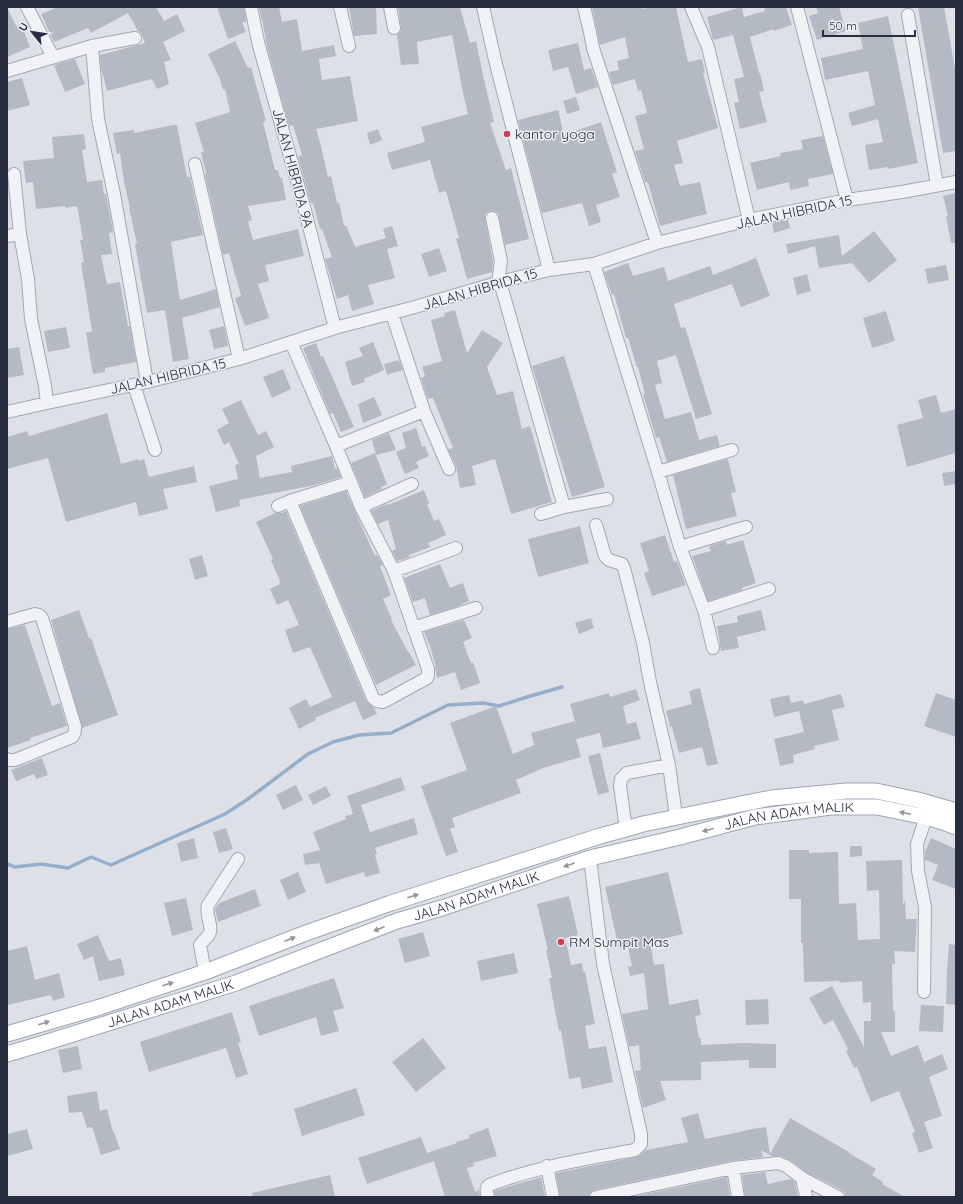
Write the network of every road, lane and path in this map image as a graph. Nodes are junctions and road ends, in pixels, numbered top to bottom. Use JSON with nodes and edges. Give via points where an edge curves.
{"nodes":[{"id":1,"x":27,"y":7,"type":"edge"},
{"id":2,"x":251,"y":7,"type":"edge"},
{"id":3,"x":340,"y":7,"type":"edge"},
{"id":4,"x":390,"y":7,"type":"edge"},
{"id":5,"x":483,"y":7,"type":"edge"},
{"id":6,"x":584,"y":7,"type":"edge"},
{"id":7,"x":691,"y":7,"type":"edge"},
{"id":8,"x":798,"y":7,"type":"edge"},
{"id":9,"x":908,"y":15,"type":"dead end"},
{"id":10,"x":394,"y":28,"type":"dead end"},
{"id":11,"x":135,"y":38,"type":"dead end"},
{"id":12,"x":92,"y":46,"type":"junction"},
{"id":13,"x":349,"y":46,"type":"dead end"},
{"id":14,"x":53,"y":57,"type":"junction"},
{"id":15,"x":7,"y":71,"type":"edge"},
{"id":16,"x":195,"y":164,"type":"dead end"},
{"id":17,"x":14,"y":174,"type":"dead end"},
{"id":18,"x":956,"y":182,"type":"edge"},
{"id":19,"x":936,"y":186,"type":"junction"},
{"id":20,"x":847,"y":200,"type":"junction"},
{"id":21,"x":492,"y":218,"type":"dead end"},
{"id":22,"x":749,"y":220,"type":"junction"},
{"id":23,"x":20,"y":234,"type":"junction"},
{"id":24,"x":7,"y":236,"type":"edge"},
{"id":25,"x":657,"y":243,"type":"junction"},
{"id":26,"x":594,"y":264,"type":"junction"},
{"id":27,"x":549,"y":270,"type":"junction"},
{"id":28,"x":499,"y":282,"type":"junction"},
{"id":29,"x":392,"y":314,"type":"junction"},
{"id":30,"x":335,"y":328,"type":"junction"},
{"id":31,"x":291,"y":342,"type":"junction"},
{"id":32,"x":239,"y":359,"type":"junction"},
{"id":33,"x":146,"y":382,"type":"junction"},
{"id":34,"x":134,"y":385,"type":"junction"},
{"id":35,"x":47,"y":402,"type":"junction"},
{"id":36,"x":424,"y":411,"type":"junction"},
{"id":37,"x":7,"y":412,"type":"edge"},
{"id":38,"x":336,"y":446,"type":"junction"},
{"id":39,"x":155,"y":450,"type":"dead end"},
{"id":40,"x":732,"y":450,"type":"dead end"},
{"id":41,"x":449,"y":469,"type":"dead end"},
{"id":42,"x":658,"y":472,"type":"junction"},
{"id":43,"x":351,"y":482,"type":"junction"},
{"id":44,"x":412,"y":484,"type":"dead end"},
{"id":45,"x":607,"y":499,"type":"dead end"},
{"id":46,"x":290,"y":501,"type":"junction"},
{"id":47,"x":278,"y":506,"type":"dead end"},
{"id":48,"x":361,"y":506,"type":"junction"},
{"id":49,"x":564,"y":507,"type":"junction"},
{"id":50,"x":541,"y":514,"type":"dead end"},
{"id":51,"x":596,"y":525,"type":"dead end"},
{"id":52,"x":746,"y":527,"type":"dead end"},
{"id":53,"x":680,"y":547,"type":"junction"},
{"id":54,"x":456,"y":548,"type":"dead end"},
{"id":55,"x":394,"y":572,"type":"junction"},
{"id":56,"x":769,"y":590,"type":"dead end"},
{"id":57,"x":476,"y":608,"type":"dead end"},
{"id":58,"x":704,"y":610,"type":"junction"},
{"id":59,"x":7,"y":622,"type":"edge"},
{"id":60,"x":413,"y":628,"type":"junction"},
{"id":61,"x":713,"y":648,"type":"dead end"},
{"id":62,"x":7,"y":759,"type":"edge"},
{"id":63,"x":669,"y":765,"type":"junction"},
{"id":64,"x":956,"y":811,"type":"edge"},
{"id":65,"x":676,"y":816,"type":"junction"},
{"id":66,"x":926,"y":817,"type":"junction"},
{"id":67,"x":956,"y":827,"type":"edge"},
{"id":68,"x":626,"y":829,"type":"junction"},
{"id":69,"x":600,"y":836,"type":"junction"},
{"id":70,"x":680,"y":837,"type":"junction"},
{"id":71,"x":605,"y":854,"type":"junction"},
{"id":72,"x":590,"y":858,"type":"junction"},
{"id":73,"x":238,"y":860,"type":"dead end"},
{"id":74,"x":440,"y":888,"type":"junction"},
{"id":75,"x":391,"y":903,"type":"junction"},
{"id":76,"x":445,"y":907,"type":"junction"},
{"id":77,"x":397,"y":921,"type":"junction"},
{"id":78,"x":205,"y":972,"type":"junction"},
{"id":79,"x":924,"y":992,"type":"dead end"},
{"id":80,"x":7,"y":1034,"type":"edge"},
{"id":81,"x":7,"y":1054,"type":"edge"},
{"id":82,"x":547,"y":1166,"type":"junction"},
{"id":83,"x":733,"y":1168,"type":"junction"},
{"id":84,"x":802,"y":1178,"type":"junction"},
{"id":85,"x":488,"y":1197,"type":"edge"},
{"id":86,"x":553,"y":1197,"type":"edge"},
{"id":87,"x":596,"y":1197,"type":"edge"},
{"id":88,"x":738,"y":1197,"type":"edge"},
{"id":89,"x":806,"y":1197,"type":"edge"},
{"id":90,"x":838,"y":1197,"type":"edge"}],
"edges":[{"from":1,"to":14,"type":"street"},
{"from":2,"to":30,"type":"street","name":"JALAN HIBRIDA 9A","via":[[258,42]]},
{"from":3,"to":13,"type":"street"},
{"from":4,"to":10,"type":"street"},
{"from":5,"to":27,"type":"street"},
{"from":6,"to":25,"type":"street","via":[[593,48]]},
{"from":7,"to":22,"type":"street","via":[[708,47]]},
{"from":8,"to":20,"type":"street"},
{"from":9,"to":19,"type":"street"},
{"from":11,"to":12,"type":"street"},
{"from":12,"to":14,"type":"street"},
{"from":12,"to":33,"type":"street","via":[[98,119],[114,194]]},
{"from":14,"to":15,"type":"street"},
{"from":16,"to":32,"type":"street"},
{"from":17,"to":23,"type":"street"},
{"from":18,"to":19,"type":"street","name":"JALAN HIBRIDA 15"},
{"from":19,"to":20,"type":"street","name":"JALAN HIBRIDA 15"},
{"from":20,"to":22,"type":"street","name":"JALAN HIBRIDA 15"},
{"from":21,"to":28,"type":"street","via":[[501,261]]},
{"from":22,"to":25,"type":"street","name":"JALAN HIBRIDA 15"},
{"from":23,"to":24,"type":"street"},
{"from":23,"to":35,"type":"street","via":[[28,279],[31,319]]},
{"from":25,"to":26,"type":"street","name":"JALAN HIBRIDA 15"},
{"from":26,"to":27,"type":"street","name":"JALAN HIBRIDA 15"},
{"from":26,"to":42,"type":"street"},
{"from":27,"to":28,"type":"street","name":"JALAN HIBRIDA 15"},
{"from":28,"to":29,"type":"street","name":"JALAN HIBRIDA 15"},
{"from":28,"to":49,"type":"street"},
{"from":29,"to":30,"type":"street","name":"JALAN HIBRIDA 15"},
{"from":29,"to":36,"type":"street"},
{"from":30,"to":31,"type":"street","name":"JALAN HIBRIDA 15"},
{"from":31,"to":32,"type":"street","name":"JALAN HIBRIDA 15"},
{"from":31,"to":38,"type":"street"},
{"from":32,"to":33,"type":"street","name":"JALAN HIBRIDA 15"},
{"from":33,"to":34,"type":"street","name":"JALAN HIBRIDA 15"},
{"from":34,"to":35,"type":"street","name":"JALAN HIBRIDA 15"},
{"from":34,"to":39,"type":"street"},
{"from":35,"to":37,"type":"street","name":"JALAN HIBRIDA 15"},
{"from":36,"to":38,"type":"street"},
{"from":36,"to":41,"type":"street"},
{"from":38,"to":43,"type":"street"},
{"from":40,"to":42,"type":"street"},
{"from":42,"to":53,"type":"street"},
{"from":43,"to":46,"type":"street"},
{"from":43,"to":48,"type":"street"},
{"from":44,"to":48,"type":"street"},
{"from":45,"to":49,"type":"street"},
{"from":46,"to":47,"type":"street"},
{"from":46,"to":60,"type":"street","via":[[373,698],[377,701],[382,702],[427,678],[428,669]]},
{"from":48,"to":55,"type":"street"},
{"from":49,"to":50,"type":"street"},
{"from":51,"to":63,"type":"street","via":[[605,556],[622,564],[624,568]]},
{"from":52,"to":53,"type":"street"},
{"from":53,"to":58,"type":"street"},
{"from":54,"to":55,"type":"street"},
{"from":55,"to":60,"type":"street"},
{"from":56,"to":58,"type":"street"},
{"from":57,"to":60,"type":"street"},
{"from":58,"to":61,"type":"street"},
{"from":59,"to":62,"type":"street","via":[[35,614],[42,618],[75,726],[72,737],[15,760]]},
{"from":63,"to":65,"type":"street"},
{"from":63,"to":68,"type":"street","via":[[627,773],[621,779]]},
{"from":64,"to":65,"type":"main road","name":"JALAN ADAM MALIK","via":[[876,791],[846,791],[771,798]]},
{"from":65,"to":68,"type":"main road","name":"JALAN ADAM MALIK"},
{"from":65,"to":70,"type":"main road"},
{"from":66,"to":67,"type":"main road","name":"JALAN ADAM MALIK"},
{"from":66,"to":70,"type":"main road","name":"JALAN ADAM MALIK","one_way":true,"via":[[877,807],[831,807],[755,817]]},
{"from":66,"to":79,"type":"street","via":[[916,844],[924,907]]},
{"from":68,"to":69,"type":"main road","name":"JALAN ADAM MALIK"},
{"from":69,"to":71,"type":"main road"},
{"from":69,"to":74,"type":"main road","name":"JALAN ADAM MALIK"},
{"from":70,"to":71,"type":"main road","name":"JALAN ADAM MALIK"},
{"from":71,"to":72,"type":"main road","name":"JALAN ADAM MALIK"},
{"from":72,"to":76,"type":"main road","name":"JALAN ADAM MALIK","one_way":true},
{"from":72,"to":82,"type":"street","via":[[603,964],[641,1144],[635,1150]]},
{"from":73,"to":78,"type":"street","via":[[208,905],[211,930],[200,946]]},
{"from":75,"to":74,"type":"main road","name":"JALAN ADAM MALIK","one_way":true},
{"from":74,"to":76,"type":"main road"},
{"from":75,"to":77,"type":"main road"},
{"from":78,"to":75,"type":"main road","name":"JALAN ADAM MALIK","one_way":true},
{"from":76,"to":77,"type":"main road","name":"JALAN ADAM MALIK"},
{"from":77,"to":81,"type":"main road","name":"JALAN ADAM MALIK","one_way":true,"via":[[236,983]]},
{"from":80,"to":78,"type":"main road","name":"JALAN ADAM MALIK","one_way":true,"via":[[100,1007]]},
{"from":82,"to":85,"type":"street","via":[[489,1185],[486,1190]]},
{"from":82,"to":86,"type":"street"},
{"from":83,"to":84,"type":"street","via":[[778,1163]]},
{"from":83,"to":87,"type":"street"},
{"from":83,"to":88,"type":"street"},
{"from":84,"to":89,"type":"street"},
{"from":84,"to":90,"type":"street"}]}
